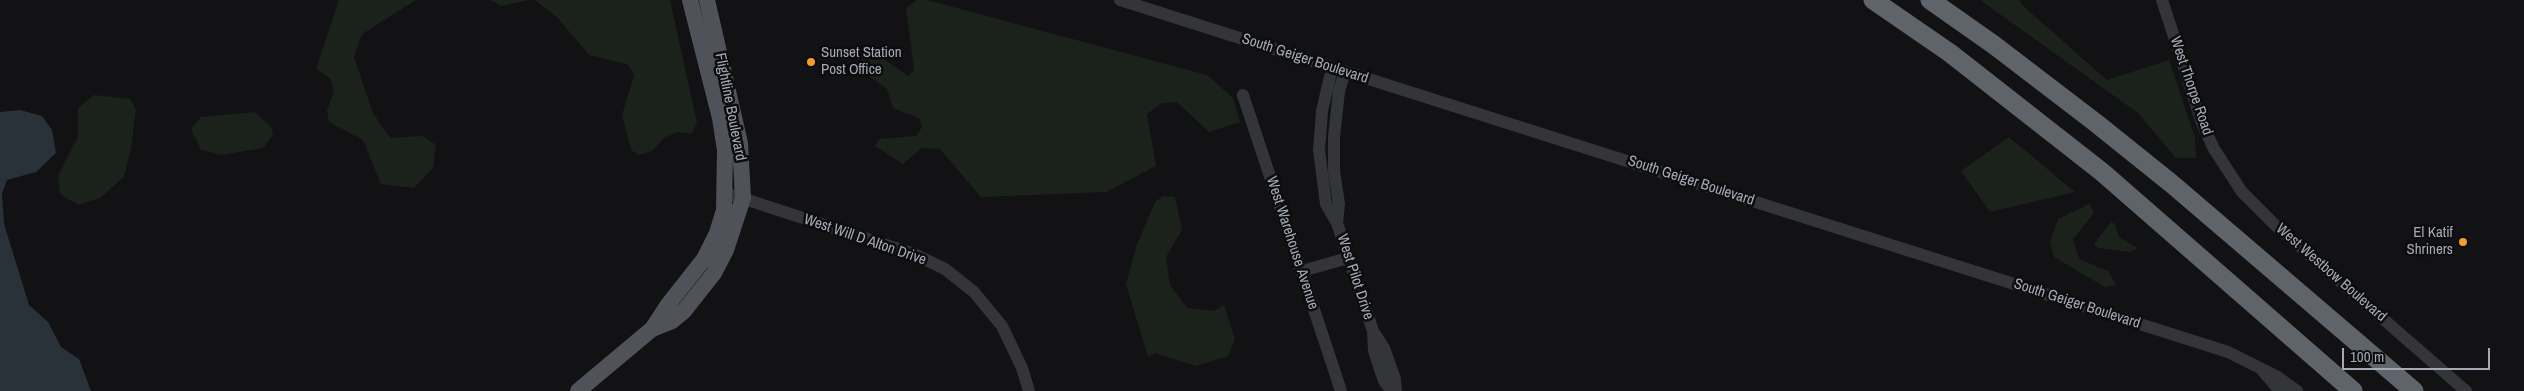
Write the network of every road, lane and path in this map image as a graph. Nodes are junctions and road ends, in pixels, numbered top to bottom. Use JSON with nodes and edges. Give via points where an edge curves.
{"nodes":[{"id":1,"x":690,"y":0,"type":"edge"},
{"id":2,"x":707,"y":0,"type":"edge"},
{"id":3,"x":1120,"y":0,"type":"edge"},
{"id":4,"x":1872,"y":0,"type":"edge"},
{"id":5,"x":1930,"y":0,"type":"edge"},
{"id":6,"x":2162,"y":0,"type":"edge"},
{"id":7,"x":1332,"y":68,"type":"junction"},
{"id":8,"x":1345,"y":72,"type":"junction"},
{"id":9,"x":1243,"y":95,"type":"dead end"},
{"id":10,"x":2225,"y":169,"type":"joint"},
{"id":11,"x":726,"y":193,"type":"junction"},
{"id":12,"x":743,"y":198,"type":"junction"},
{"id":13,"x":1337,"y":223,"type":"junction"},
{"id":14,"x":1348,"y":258,"type":"junction"},
{"id":15,"x":1302,"y":271,"type":"junction"},
{"id":16,"x":652,"y":329,"type":"junction"},
{"id":17,"x":1373,"y":331,"type":"junction"},
{"id":18,"x":2260,"y":368,"type":"junction"},
{"id":19,"x":578,"y":391,"type":"edge"},
{"id":20,"x":1029,"y":391,"type":"edge"},
{"id":21,"x":1341,"y":391,"type":"edge"},
{"id":22,"x":1392,"y":391,"type":"edge"},
{"id":23,"x":1396,"y":391,"type":"edge"},
{"id":24,"x":2280,"y":391,"type":"edge"},
{"id":25,"x":2297,"y":391,"type":"edge"},
{"id":26,"x":2353,"y":391,"type":"edge"},
{"id":27,"x":2414,"y":391,"type":"edge"},
{"id":28,"x":2466,"y":391,"type":"edge"}],
"edges":[{"from":1,"to":11,"type":"main road","name":"Flightline Boulevard","via":[[720,118]]},
{"from":2,"to":12,"type":"main road","name":"Flightline Boulevard","via":[[740,143]]},
{"from":3,"to":7,"type":"street","name":"South Geiger Boulevard"},
{"from":4,"to":26,"type":"highway","via":[[1950,53],[2102,172]]},
{"from":5,"to":27,"type":"highway","via":[[2111,135]]},
{"from":6,"to":10,"type":"street","name":"West Thorpe Road","via":[[2202,124]]},
{"from":7,"to":8,"type":"street","name":"South Geiger Boulevard"},
{"from":7,"to":13,"type":"street","name":"West Pilot Drive","via":[[1322,111],[1319,150],[1326,204]]},
{"from":8,"to":13,"type":"street","name":"West Pilot Drive","via":[[1339,91],[1334,137],[1334,171],[1339,204]]},
{"from":8,"to":18,"type":"street","name":"South Geiger Boulevard","via":[[2218,349]]},
{"from":9,"to":15,"type":"street","name":"West Warehouse Avenue"},
{"from":10,"to":28,"type":"street","name":"West Westbow Boulevard","via":[[2242,192],[2275,225]]},
{"from":11,"to":12,"type":"street","name":"West Will D Alton Drive"},
{"from":11,"to":16,"type":"main road","name":"Flightline Boulevard","via":[[716,234],[704,259]]},
{"from":12,"to":16,"type":"main road","name":"Flightline Boulevard","via":[[726,250],[714,273],[684,311],[672,321]]},
{"from":12,"to":20,"type":"street","name":"West Will D Alton Drive","via":[[914,254],[945,269],[974,292],[1002,326]]},
{"from":13,"to":14,"type":"street","name":"West Pilot Drive"},
{"from":14,"to":15,"type":"street"},
{"from":14,"to":17,"type":"street","name":"West Pilot Drive"},
{"from":15,"to":21,"type":"street","name":"West Warehouse Avenue"},
{"from":16,"to":19,"type":"main road","name":"Flightline Boulevard"},
{"from":17,"to":22,"type":"street","name":"West Pilot Drive","via":[[1374,351],[1384,381]]},
{"from":17,"to":23,"type":"street","name":"West Pilot Drive","via":[[1384,348]]},
{"from":18,"to":24,"type":"street","name":"South Geiger Boulevard"},
{"from":18,"to":25,"type":"street","name":"South Geiger Boulevard"}]}
